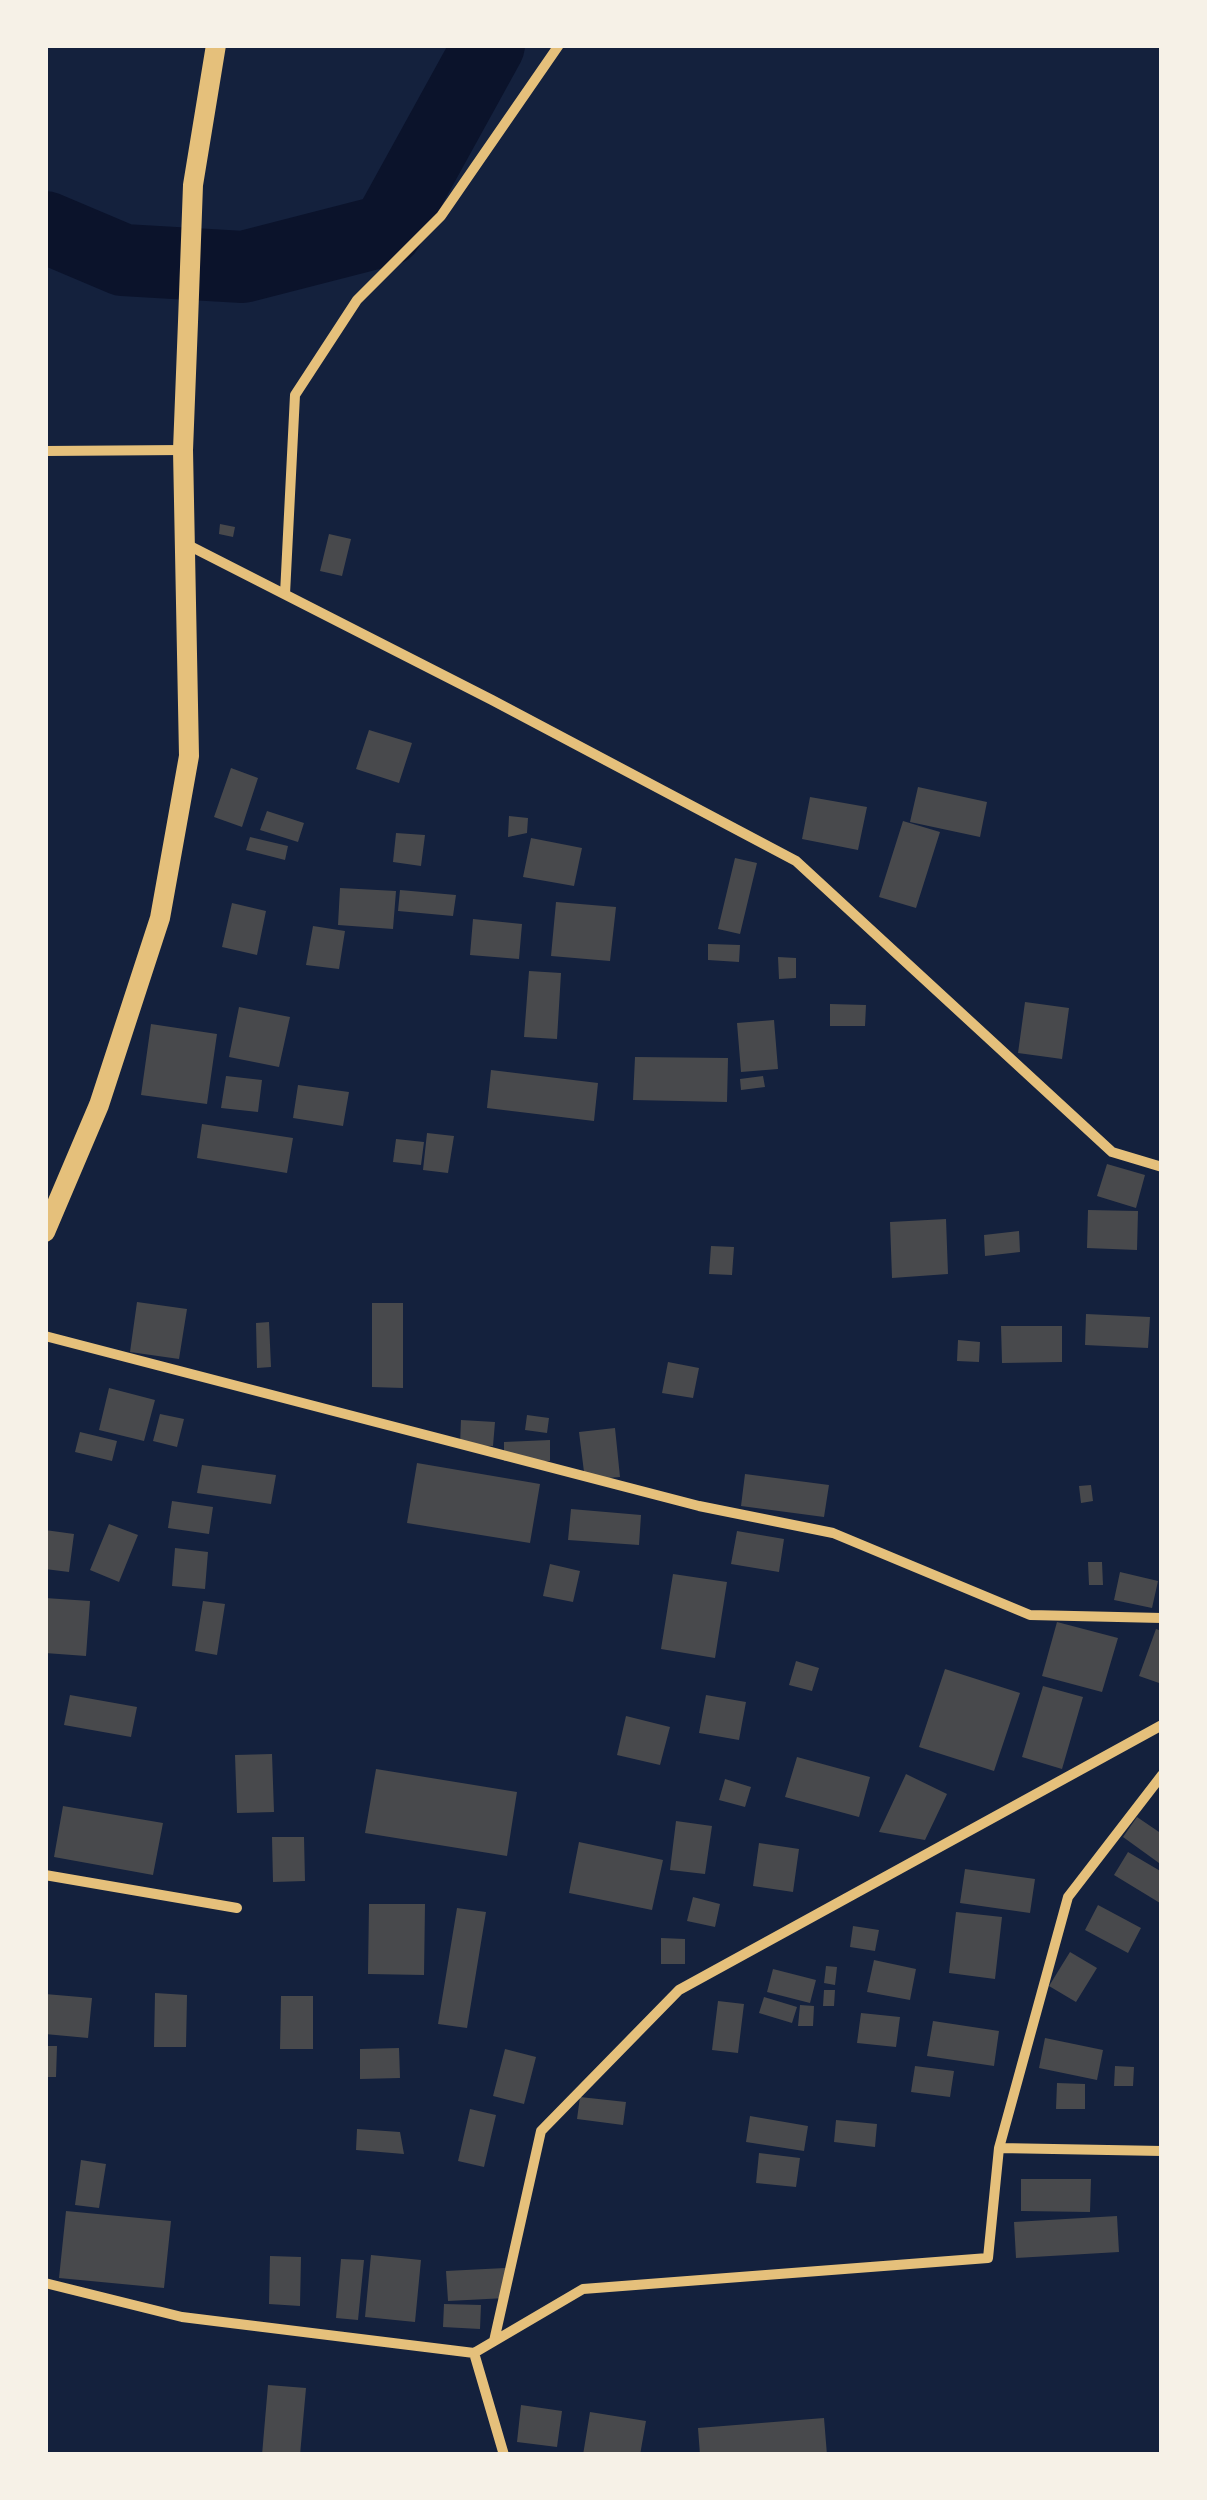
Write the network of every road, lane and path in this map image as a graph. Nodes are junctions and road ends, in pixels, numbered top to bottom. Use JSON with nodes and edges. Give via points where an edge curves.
{"nodes":[{"id":1,"x":216,"y":45,"type":"edge"},
{"id":2,"x":559,"y":45,"type":"edge"},
{"id":3,"x":183,"y":450,"type":"junction"},
{"id":4,"x":45,"y":452,"type":"edge"},
{"id":5,"x":185,"y":543,"type":"junction"},
{"id":6,"x":285,"y":594,"type":"junction"},
{"id":7,"x":1162,"y":1167,"type":"edge"},
{"id":8,"x":45,"y":1232,"type":"edge"},
{"id":9,"x":45,"y":1336,"type":"edge"},
{"id":10,"x":1162,"y":1618,"type":"edge"},
{"id":11,"x":1162,"y":1725,"type":"edge"},
{"id":12,"x":1162,"y":1776,"type":"edge"},
{"id":13,"x":45,"y":1874,"type":"edge"},
{"id":14,"x":237,"y":1908,"type":"dead end"},
{"id":15,"x":1000,"y":2148,"type":"junction"},
{"id":16,"x":1162,"y":2151,"type":"edge"},
{"id":17,"x":45,"y":2283,"type":"edge"},
{"id":18,"x":494,"y":2341,"type":"junction"},
{"id":19,"x":474,"y":2353,"type":"junction"},
{"id":20,"x":504,"y":2455,"type":"edge"}],
"edges":[{"from":1,"to":3,"type":"main road","via":[[194,185]]},
{"from":2,"to":6,"type":"street","via":[[441,216],[356,300],[295,395]]},
{"from":3,"to":4,"type":"street"},
{"from":3,"to":5,"type":"main road"},
{"from":5,"to":6,"type":"street"},
{"from":5,"to":8,"type":"main road","via":[[189,756],[160,918],[98,1105]]},
{"from":6,"to":7,"type":"street","via":[[796,862],[1112,1152]]},
{"from":9,"to":10,"type":"street","via":[[699,1506],[833,1533],[1030,1615]]},
{"from":11,"to":18,"type":"street","via":[[679,1990],[540,2131]]},
{"from":12,"to":15,"type":"street","via":[[1068,1898]]},
{"from":13,"to":14,"type":"street"},
{"from":15,"to":16,"type":"street"},
{"from":15,"to":18,"type":"street","via":[[988,2258],[582,2288]]},
{"from":17,"to":19,"type":"street","via":[[182,2317]]},
{"from":18,"to":19,"type":"street"},
{"from":19,"to":20,"type":"street"}]}
